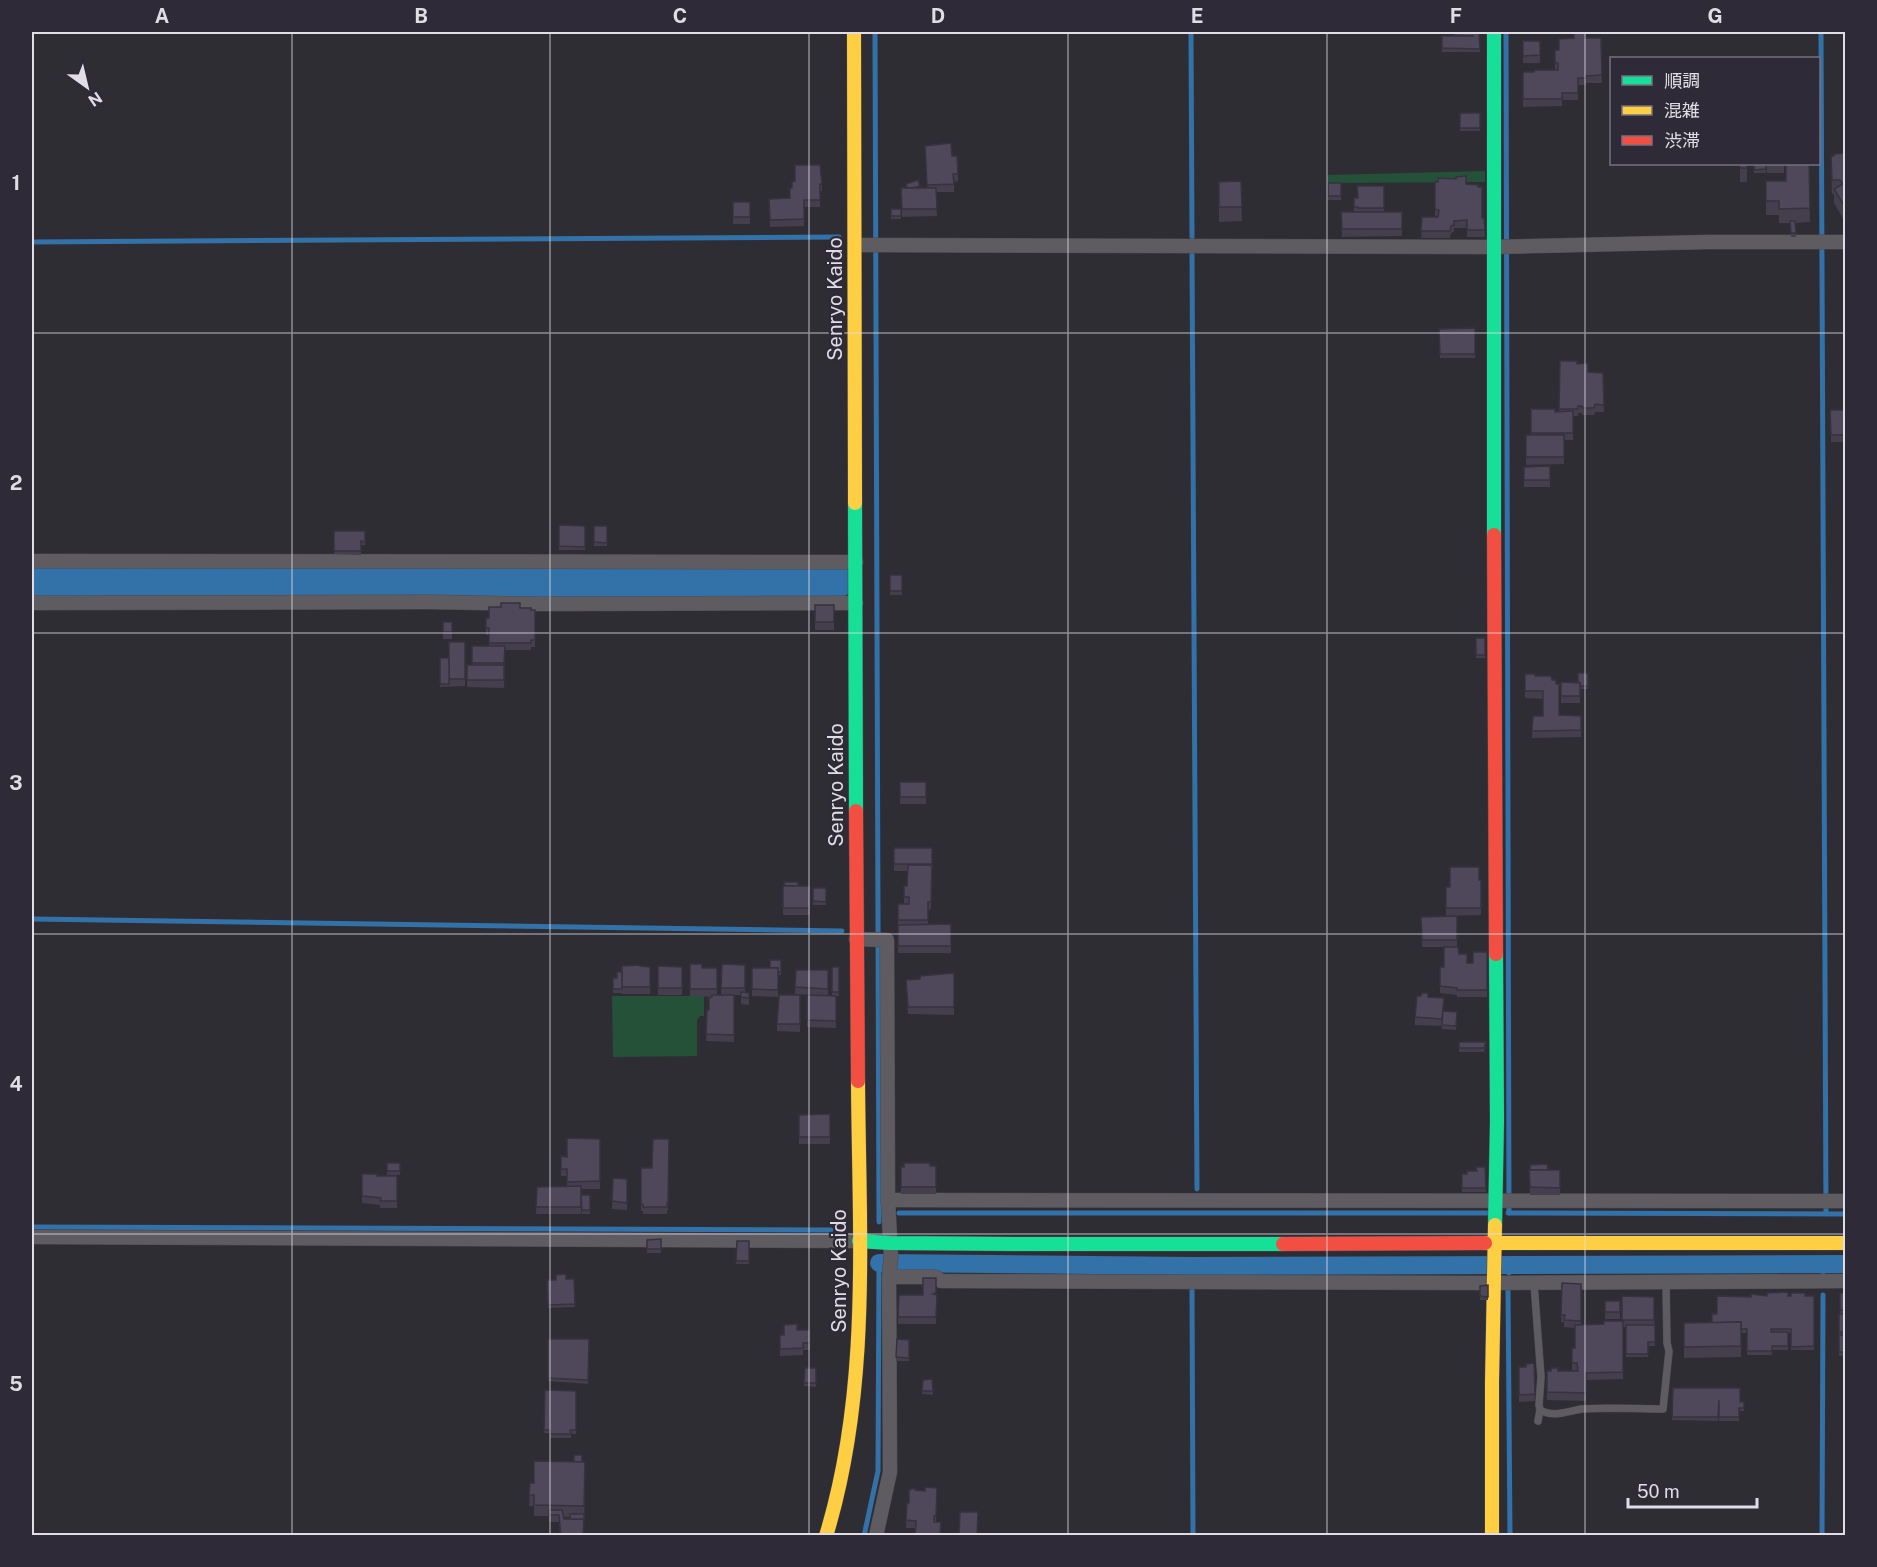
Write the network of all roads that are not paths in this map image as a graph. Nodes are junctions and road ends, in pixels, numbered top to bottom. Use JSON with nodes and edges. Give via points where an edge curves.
{"nodes":[{"id":1,"x":854,"y":32,"type":"edge"},
{"id":2,"x":1494,"y":32,"type":"edge"},
{"id":3,"x":1845,"y":242,"type":"edge"},
{"id":4,"x":855,"y":245,"type":"junction"},
{"id":5,"x":1502,"y":247,"type":"junction"},
{"id":6,"x":32,"y":561,"type":"edge"},
{"id":7,"x":856,"y":562,"type":"junction"},
{"id":8,"x":32,"y":603,"type":"edge"},
{"id":9,"x":856,"y":603,"type":"junction"},
{"id":10,"x":856,"y":939,"type":"junction"},
{"id":11,"x":888,"y":1200,"type":"junction"},
{"id":12,"x":1503,"y":1201,"type":"junction"},
{"id":13,"x":1845,"y":1201,"type":"edge"},
{"id":14,"x":32,"y":1237,"type":"edge"},
{"id":15,"x":859,"y":1241,"type":"junction"},
{"id":16,"x":1845,"y":1244,"type":"edge"},
{"id":17,"x":1495,"y":1250,"type":"junction"},
{"id":18,"x":890,"y":1261,"type":"junction"},
{"id":19,"x":1494,"y":1278,"type":"junction"},
{"id":20,"x":1845,"y":1281,"type":"edge"},
{"id":21,"x":1666,"y":1282,"type":"junction"},
{"id":22,"x":1534,"y":1283,"type":"junction"},
{"id":23,"x":1540,"y":1410,"type":"junction"},
{"id":24,"x":1538,"y":1421,"type":"dead end"},
{"id":25,"x":826,"y":1536,"type":"edge"},
{"id":26,"x":876,"y":1536,"type":"edge"},
{"id":27,"x":1492,"y":1536,"type":"edge"}],
"edges":[{"from":1,"to":4,"type":"street","name":"Senryo Kaido"},
{"from":2,"to":5,"type":"street"},
{"from":3,"to":5,"type":"street"},
{"from":4,"to":5,"type":"street"},
{"from":4,"to":7,"type":"street","name":"Senryo Kaido"},
{"from":5,"to":12,"type":"street","via":[[1497,1109]]},
{"from":6,"to":7,"type":"street"},
{"from":7,"to":9,"type":"street","name":"Senryo Kaido"},
{"from":8,"to":9,"type":"street"},
{"from":9,"to":10,"type":"street","name":"Senryo Kaido"},
{"from":10,"to":11,"type":"street","via":[[887,940]]},
{"from":10,"to":15,"type":"street","name":"Senryo Kaido"},
{"from":11,"to":12,"type":"street"},
{"from":11,"to":18,"type":"street"},
{"from":12,"to":13,"type":"street"},
{"from":12,"to":17,"type":"street","via":[[1496,1223]]},
{"from":14,"to":15,"type":"street"},
{"from":15,"to":18,"type":"street"},
{"from":15,"to":25,"type":"street","name":"Senryo Kaido","via":[[854,1408],[842,1481]]},
{"from":16,"to":17,"type":"street"},
{"from":17,"to":18,"type":"street"},
{"from":17,"to":19,"type":"street"},
{"from":18,"to":19,"type":"street","via":[[941,1281]]},
{"from":18,"to":26,"type":"street","via":[[891,1472]]},
{"from":19,"to":22,"type":"street"},
{"from":19,"to":27,"type":"street"},
{"from":20,"to":21,"type":"street"},
{"from":21,"to":22,"type":"street"},
{"from":21,"to":23,"type":"lane","via":[[1669,1351],[1663,1409],[1582,1409],[1557,1414]]},
{"from":22,"to":23,"type":"lane"},
{"from":23,"to":24,"type":"lane"}]}
